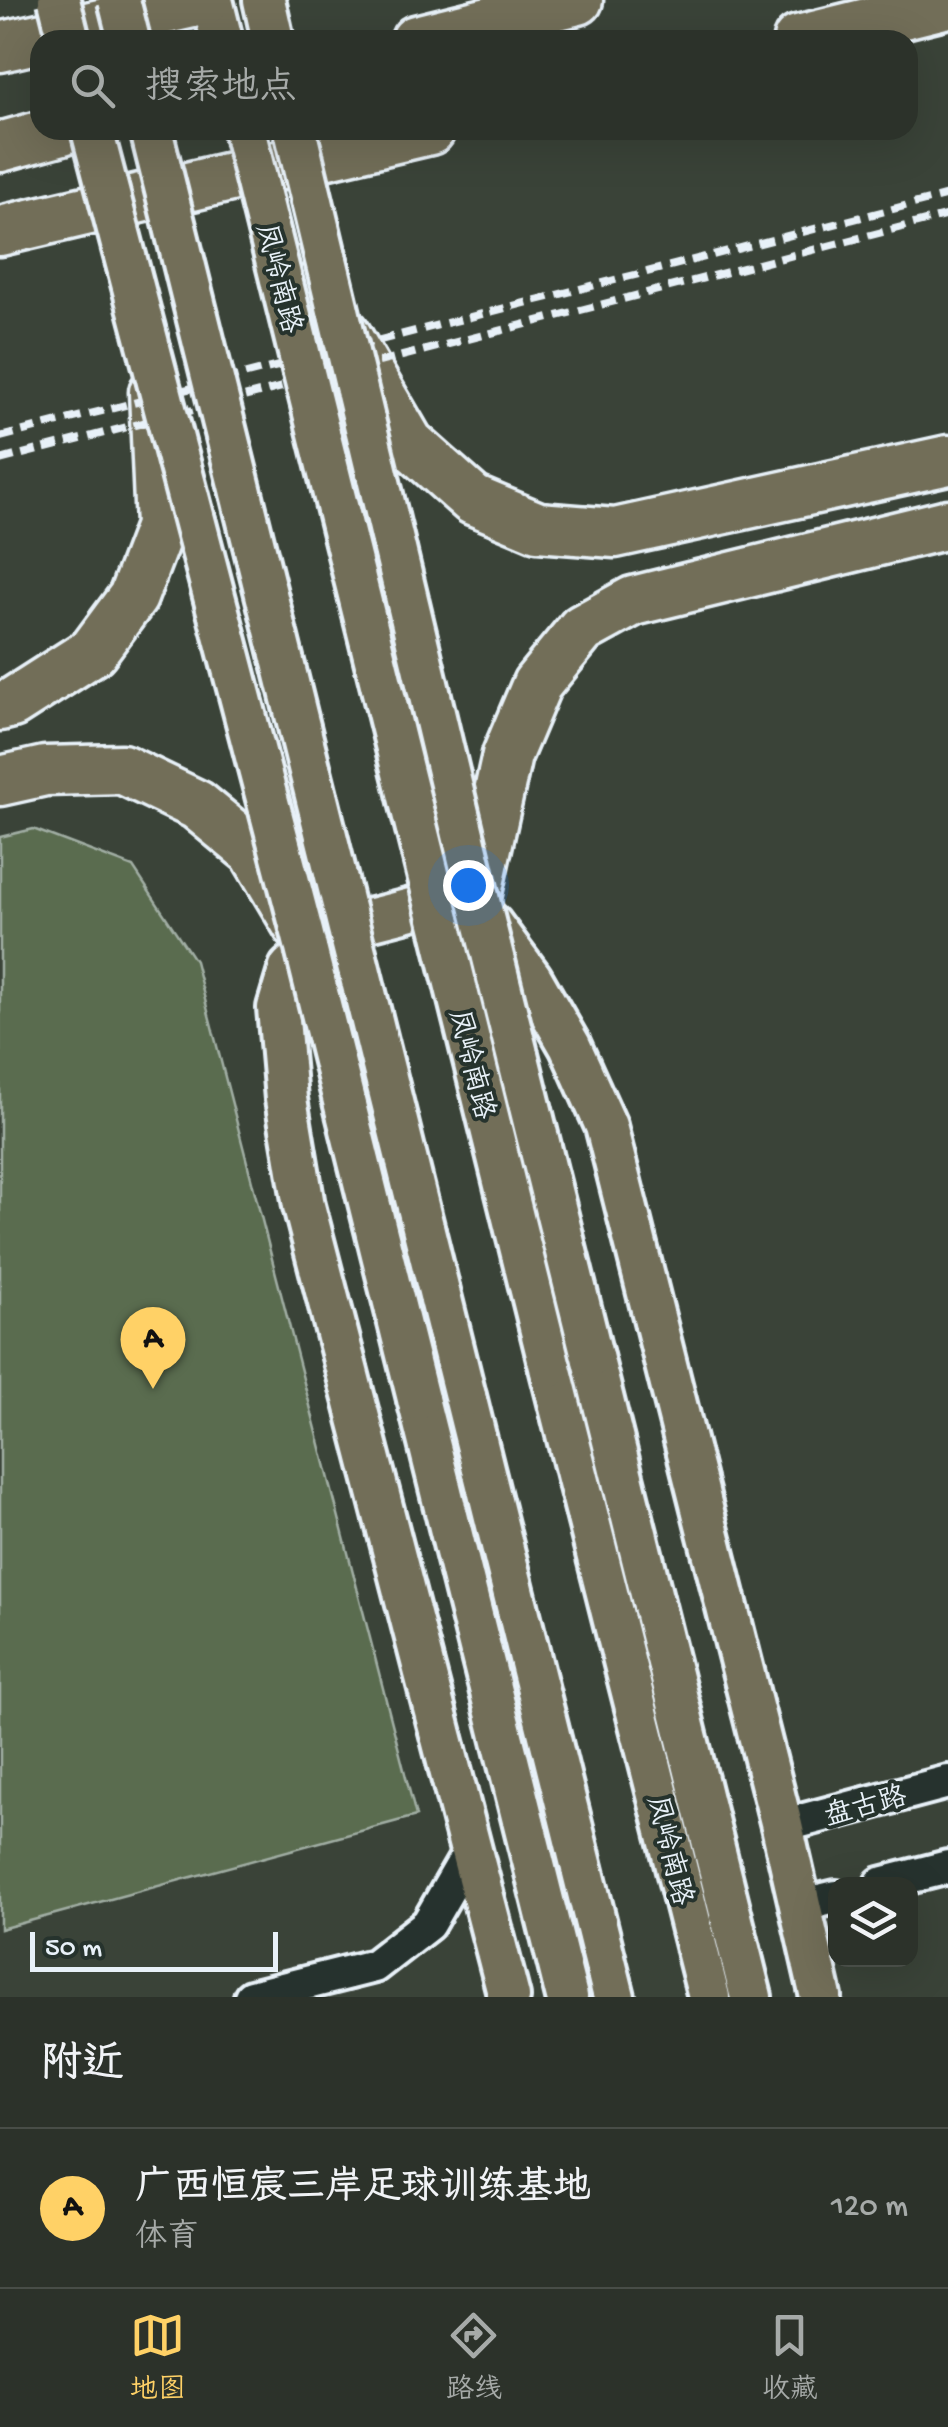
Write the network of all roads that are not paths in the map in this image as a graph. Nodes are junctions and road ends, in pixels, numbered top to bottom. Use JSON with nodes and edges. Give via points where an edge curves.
{"nodes":[{"id":1,"x":59,"y":0,"type":"edge"},
{"id":2,"x":119,"y":0,"type":"edge"},
{"id":3,"x":204,"y":0,"type":"edge"},
{"id":4,"x":212,"y":0,"type":"edge"},
{"id":5,"x":264,"y":0,"type":"edge"},
{"id":6,"x":578,"y":0,"type":"edge"},
{"id":7,"x":948,"y":3,"type":"edge"},
{"id":8,"x":66,"y":30,"type":"edge"},
{"id":9,"x":73,"y":30,"type":"edge"},
{"id":10,"x":126,"y":30,"type":"edge"},
{"id":11,"x":220,"y":30,"type":"edge"},
{"id":12,"x":271,"y":30,"type":"edge"},
{"id":13,"x":456,"y":30,"type":"edge"},
{"id":14,"x":839,"y":30,"type":"edge"},
{"id":15,"x":95,"y":140,"type":"edge"},
{"id":16,"x":153,"y":140,"type":"edge"},
{"id":17,"x":246,"y":140,"type":"edge"},
{"id":18,"x":297,"y":140,"type":"edge"},
{"id":19,"x":390,"y":140,"type":"edge"},
{"id":20,"x":0,"y":231,"type":"edge"},
{"id":21,"x":342,"y":328,"type":"junction"},
{"id":22,"x":153,"y":373,"type":"junction"},
{"id":23,"x":948,"y":460,"type":"edge"},
{"id":24,"x":948,"y":524,"type":"edge"},
{"id":25,"x":0,"y":706,"type":"edge"},
{"id":26,"x":0,"y":781,"type":"edge"},
{"id":27,"x":477,"y":893,"type":"junction"},
{"id":28,"x":302,"y":932,"type":"junction"},
{"id":29,"x":948,"y":1782,"type":"edge"},
{"id":30,"x":782,"y":1826,"type":"junction"},
{"id":31,"x":472,"y":1848,"type":"junction"},
{"id":32,"x":948,"y":1867,"type":"edge"},
{"id":33,"x":909,"y":1877,"type":"edge"},
{"id":34,"x":819,"y":1901,"type":"edge"},
{"id":35,"x":252,"y":1997,"type":"edge"},
{"id":36,"x":508,"y":1997,"type":"edge"},
{"id":37,"x":566,"y":1997,"type":"edge"},
{"id":38,"x":614,"y":1997,"type":"edge"},
{"id":39,"x":710,"y":1997,"type":"edge"},
{"id":40,"x":752,"y":1997,"type":"edge"},
{"id":41,"x":822,"y":1997,"type":"edge"}],
"edges":[{"from":1,"to":8,"type":"main road","bridge":true},
{"from":2,"to":10,"type":"main road","bridge":true},
{"from":3,"to":9,"type":"highway","bridge":true},
{"from":4,"to":11,"type":"main road"},
{"from":5,"to":12,"type":"main road"},
{"from":6,"to":13,"type":"highway"},
{"from":7,"to":14,"type":"highway"},
{"from":15,"to":22,"type":"main road","bridge":true},
{"from":16,"to":38,"type":"main road","bridge":true},
{"from":17,"to":39,"type":"main road","name":"凤岭南路","bridge":true},
{"from":18,"to":21,"type":"main road","bridge":true},
{"from":19,"to":20,"type":"highway","bridge":true},
{"from":21,"to":23,"type":"highway","bridge":true,"via":[[409,443],[473,500],[538,527],[615,532]]},
{"from":21,"to":27,"type":"main road","bridge":true},
{"from":22,"to":25,"type":"highway","via":[[160,526],[134,597],[93,652]]},
{"from":22,"to":28,"type":"main road","bridge":true},
{"from":24,"to":27,"type":"highway","via":[[633,601],[582,629],[537,684],[507,755]]},
{"from":26,"to":28,"type":"highway","bridge":true,"via":[[45,771],[122,769],[198,805],[254,852]]},
{"from":27,"to":40,"type":"main road","bridge":true},
{"from":28,"to":37,"type":"main road","bridge":true},
{"from":29,"to":30,"type":"street","name":"盘古路"},
{"from":30,"to":31,"type":"main road","via":[[606,1126],[531,978],[491,924],[444,900],[333,929],[290,968],[278,1008],[304,1206]]},
{"from":30,"to":34,"type":"main road"},
{"from":31,"to":35,"type":"street","via":[[428,1924],[374,1966]]},
{"from":31,"to":36,"type":"main road"},
{"from":32,"to":33,"type":"street"},
{"from":34,"to":41,"type":"main road"}]}
